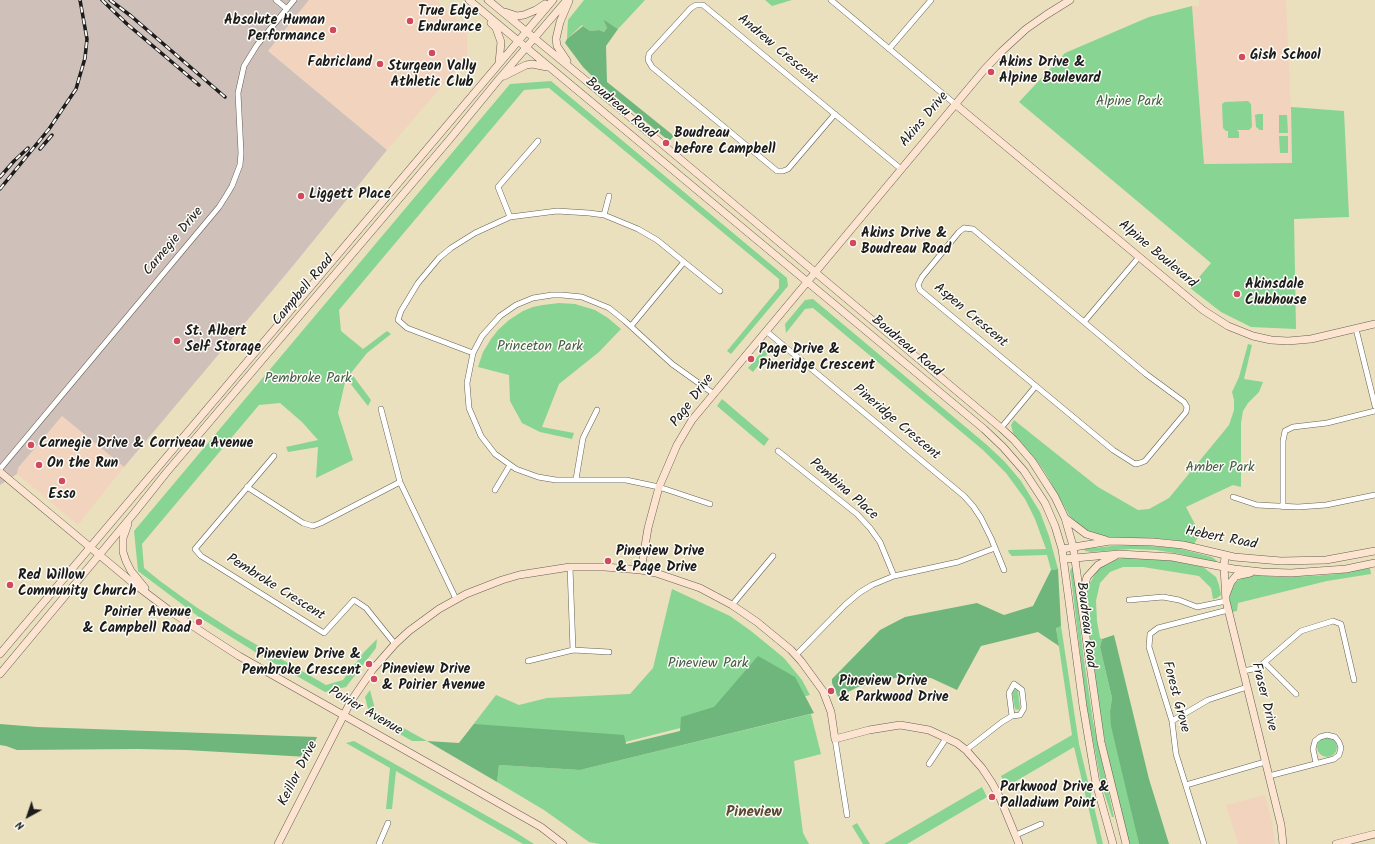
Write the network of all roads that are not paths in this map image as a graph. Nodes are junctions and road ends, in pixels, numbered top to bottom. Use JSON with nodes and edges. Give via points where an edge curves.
{"nodes":[{"id":1,"x":276,"y":0,"type":"edge"},
{"id":2,"x":294,"y":0,"type":"edge"},
{"id":3,"x":488,"y":0,"type":"edge"},
{"id":4,"x":552,"y":0,"type":"edge"},
{"id":5,"x":568,"y":0,"type":"edge"},
{"id":6,"x":831,"y":0,"type":"edge"},
{"id":7,"x":931,"y":0,"type":"edge"},
{"id":8,"x":1070,"y":0,"type":"edge"},
{"id":9,"x":470,"y":1,"type":"edge"},
{"id":10,"x":287,"y":9,"type":"junction"},
{"id":11,"x":501,"y":11,"type":"junction"},
{"id":12,"x":526,"y":31,"type":"junction"},
{"id":13,"x":535,"y":38,"type":"junction"},
{"id":14,"x":518,"y":41,"type":"junction"},
{"id":15,"x":526,"y":48,"type":"junction"},
{"id":16,"x":889,"y":49,"type":"junction"},
{"id":17,"x":499,"y":63,"type":"junction"},
{"id":18,"x":549,"y":67,"type":"junction"},
{"id":19,"x":577,"y":73,"type":"junction"},
{"id":20,"x":499,"y":79,"type":"junction"},
{"id":21,"x":955,"y":104,"type":"junction"},
{"id":22,"x":835,"y":114,"type":"junction"},
{"id":23,"x":538,"y":141,"type":"dead end"},
{"id":24,"x":901,"y":169,"type":"junction"},
{"id":25,"x":609,"y":196,"type":"dead end"},
{"id":26,"x":604,"y":215,"type":"junction"},
{"id":27,"x":510,"y":217,"type":"junction"},
{"id":28,"x":1139,"y":257,"type":"junction"},
{"id":29,"x":684,"y":262,"type":"junction"},
{"id":30,"x":815,"y":273,"type":"junction"},
{"id":31,"x":807,"y":282,"type":"junction"},
{"id":32,"x":720,"y":291,"type":"dead end"},
{"id":33,"x":1084,"y":322,"type":"junction"},
{"id":34,"x":1375,"y":324,"type":"edge"},
{"id":35,"x":631,"y":326,"type":"junction"},
{"id":36,"x":1356,"y":329,"type":"junction"},
{"id":37,"x":766,"y":331,"type":"junction"},
{"id":38,"x":473,"y":353,"type":"junction"},
{"id":39,"x":1036,"y":387,"type":"junction"},
{"id":40,"x":714,"y":394,"type":"junction"},
{"id":41,"x":1375,"y":406,"type":"edge"},
{"id":42,"x":381,"y":409,"type":"dead end"},
{"id":43,"x":597,"y":410,"type":"dead end"},
{"id":44,"x":1375,"y":411,"type":"edge"},
{"id":45,"x":1001,"y":428,"type":"junction"},
{"id":46,"x":778,"y":451,"type":"dead end"},
{"id":47,"x":274,"y":456,"type":"dead end"},
{"id":48,"x":510,"y":465,"type":"junction"},
{"id":49,"x":0,"y":469,"type":"edge"},
{"id":50,"x":0,"y":472,"type":"edge"},
{"id":51,"x":576,"y":479,"type":"junction"},
{"id":52,"x":400,"y":482,"type":"junction"},
{"id":53,"x":247,"y":487,"type":"junction"},
{"id":54,"x":659,"y":487,"type":"junction"},
{"id":55,"x":495,"y":490,"type":"dead end"},
{"id":56,"x":1375,"y":495,"type":"edge"},
{"id":57,"x":1233,"y":497,"type":"dead end"},
{"id":58,"x":710,"y":504,"type":"dead end"},
{"id":59,"x":1283,"y":507,"type":"junction"},
{"id":60,"x":135,"y":512,"type":"junction"},
{"id":61,"x":1065,"y":518,"type":"junction"},
{"id":62,"x":1110,"y":541,"type":"junction"},
{"id":63,"x":1073,"y":546,"type":"junction"},
{"id":64,"x":90,"y":548,"type":"junction"},
{"id":65,"x":995,"y":548,"type":"junction"},
{"id":66,"x":1062,"y":549,"type":"junction"},
{"id":67,"x":1375,"y":551,"type":"edge"},
{"id":68,"x":1119,"y":554,"type":"junction"},
{"id":69,"x":99,"y":556,"type":"junction"},
{"id":70,"x":773,"y":556,"type":"dead end"},
{"id":71,"x":1225,"y":556,"type":"junction"},
{"id":72,"x":1075,"y":558,"type":"junction"},
{"id":73,"x":1064,"y":559,"type":"junction"},
{"id":74,"x":1375,"y":563,"type":"edge"},
{"id":75,"x":570,"y":567,"type":"junction"},
{"id":76,"x":1224,"y":567,"type":"junction"},
{"id":77,"x":641,"y":570,"type":"junction"},
{"id":78,"x":1004,"y":570,"type":"dead end"},
{"id":79,"x":1262,"y":572,"type":"junction"},
{"id":80,"x":894,"y":576,"type":"junction"},
{"id":81,"x":152,"y":598,"type":"junction"},
{"id":82,"x":456,"y":599,"type":"junction"},
{"id":83,"x":1081,"y":599,"type":"junction"},
{"id":84,"x":1226,"y":599,"type":"junction"},
{"id":85,"x":1129,"y":600,"type":"dead end"},
{"id":86,"x":732,"y":605,"type":"junction"},
{"id":87,"x":1228,"y":610,"type":"junction"},
{"id":88,"x":395,"y":644,"type":"junction"},
{"id":89,"x":574,"y":650,"type":"junction"},
{"id":90,"x":609,"y":652,"type":"dead end"},
{"id":91,"x":0,"y":654,"type":"edge"},
{"id":92,"x":796,"y":655,"type":"junction"},
{"id":93,"x":528,"y":661,"type":"dead end"},
{"id":94,"x":1265,"y":663,"type":"junction"},
{"id":95,"x":1243,"y":671,"type":"junction"},
{"id":96,"x":0,"y":674,"type":"edge"},
{"id":97,"x":1354,"y":680,"type":"dead end"},
{"id":98,"x":1247,"y":687,"type":"junction"},
{"id":99,"x":1296,"y":694,"type":"dead end"},
{"id":100,"x":343,"y":715,"type":"junction"},
{"id":101,"x":1012,"y":716,"type":"junction"},
{"id":102,"x":1172,"y":721,"type":"junction"},
{"id":103,"x":947,"y":737,"type":"junction"},
{"id":104,"x":835,"y":739,"type":"junction"},
{"id":105,"x":966,"y":750,"type":"junction"},
{"id":106,"x":1265,"y":762,"type":"junction"},
{"id":107,"x":1316,"y":763,"type":"junction"},
{"id":108,"x":929,"y":764,"type":"dead end"},
{"id":109,"x":1269,"y":776,"type":"junction"},
{"id":110,"x":1186,"y":785,"type":"junction"},
{"id":111,"x":847,"y":815,"type":"dead end"},
{"id":112,"x":388,"y":823,"type":"dead end"},
{"id":113,"x":1041,"y":824,"type":"dead end"},
{"id":114,"x":1375,"y":834,"type":"edge"},
{"id":115,"x":1016,"y":835,"type":"junction"},
{"id":116,"x":278,"y":844,"type":"edge"},
{"id":117,"x":379,"y":844,"type":"edge"},
{"id":118,"x":563,"y":844,"type":"edge"},
{"id":119,"x":1019,"y":844,"type":"edge"},
{"id":120,"x":1113,"y":844,"type":"edge"},
{"id":121,"x":1126,"y":844,"type":"edge"},
{"id":122,"x":1204,"y":844,"type":"edge"},
{"id":123,"x":1283,"y":844,"type":"edge"},
{"id":124,"x":1336,"y":844,"type":"edge"}],
"edges":[{"from":1,"to":10,"type":"street"},
{"from":2,"to":10,"type":"street","name":"Carnegie Drive"},
{"from":3,"to":11,"type":"main road","name":"Boudreau Road"},
{"from":4,"to":11,"type":"main road","via":[[524,15],[517,16]]},
{"from":4,"to":12,"type":"main road","name":"Campbell Road"},
{"from":5,"to":13,"type":"main road","name":"Campbell Road"},
{"from":5,"to":19,"type":"main road","via":[[556,39],[557,46]]},
{"from":6,"to":16,"type":"street"},
{"from":7,"to":16,"type":"street"},
{"from":8,"to":21,"type":"main road","name":"Akins Drive","via":[[1046,14],[1012,41]]},
{"from":9,"to":14,"type":"main road","name":"Boudreau Road"},
{"from":9,"to":17,"type":"main road","via":[[496,28],[501,42]]},
{"from":10,"to":49,"type":"street","name":"Carnegie Drive","via":[[257,45],[244,66],[238,93],[240,165],[226,196]]},
{"from":11,"to":12,"type":"main road","name":"Boudreau Road"},
{"from":12,"to":13,"type":"main road","name":"Boudreau Road"},
{"from":12,"to":14,"type":"main road","name":"Campbell Road"},
{"from":13,"to":15,"type":"main road","name":"Campbell Road"},
{"from":13,"to":19,"type":"main road","name":"Boudreau Road"},
{"from":14,"to":15,"type":"main road","name":"Boudreau Road"},
{"from":14,"to":17,"type":"main road","name":"Campbell Road"},
{"from":15,"to":18,"type":"main road","name":"Boudreau Road"},
{"from":15,"to":20,"type":"main road","name":"Campbell Road"},
{"from":16,"to":21,"type":"street"},
{"from":17,"to":64,"type":"main road","name":"Campbell Road"},
{"from":18,"to":20,"type":"main road","via":[[526,65]]},
{"from":18,"to":31,"type":"main road","name":"Boudreau Road"},
{"from":19,"to":30,"type":"main road","name":"Boudreau Road"},
{"from":20,"to":60,"type":"main road","name":"Campbell Road"},
{"from":21,"to":24,"type":"main road","name":"Akins Drive"},
{"from":21,"to":28,"type":"main road","name":"Alpine Boulevard"},
{"from":22,"to":22,"type":"street","name":"Andrew Crescent","via":[[703,5],[691,8],[649,54],[648,60],[652,67],[778,171],[788,169]]},
{"from":22,"to":24,"type":"street","name":"Andrew Crescent"},
{"from":23,"to":27,"type":"street","via":[[498,188]]},
{"from":24,"to":30,"type":"main road","name":"Akins Drive"},
{"from":25,"to":26,"type":"street"},
{"from":26,"to":27,"type":"street","via":[[556,211]]},
{"from":26,"to":29,"type":"street","via":[[657,240]]},
{"from":27,"to":38,"type":"street","via":[[475,233],[439,258],[418,282],[398,320],[407,328]]},
{"from":28,"to":33,"type":"street"},
{"from":28,"to":36,"type":"main road","name":"Alpine Boulevard","via":[[1211,316],[1245,334],[1288,342]]},
{"from":29,"to":32,"type":"street"},
{"from":29,"to":35,"type":"street"},
{"from":30,"to":31,"type":"main road","name":"Page Drive"},
{"from":30,"to":45,"type":"main road","name":"Boudreau Road"},
{"from":31,"to":37,"type":"main road","name":"Page Drive"},
{"from":31,"to":66,"type":"main road","name":"Boudreau Road","via":[[1011,454],[1045,503]]},
{"from":33,"to":39,"type":"street","name":"Aspen Crescent","via":[[1182,399],[1187,407],[1184,414],[1145,461],[1135,464],[1106,445]]},
{"from":33,"to":39,"type":"street","name":"Aspen Crescent","via":[[970,228],[964,228],[959,232],[922,277],[918,285],[920,290]]},
{"from":34,"to":36,"type":"main road","name":"Alpine Boulevard"},
{"from":35,"to":38,"type":"street","via":[[609,308],[591,300],[572,295],[542,296],[524,301],[500,316],[482,336]]},
{"from":35,"to":40,"type":"street","via":[[672,364]]},
{"from":36,"to":41,"type":"street"},
{"from":37,"to":40,"type":"main road","name":"Page Drive"},
{"from":37,"to":65,"type":"street","name":"Pineridge Crescent","via":[[964,496],[981,518]]},
{"from":38,"to":48,"type":"street","via":[[467,383],[469,408],[485,442],[495,454]]},
{"from":39,"to":45,"type":"street"},
{"from":40,"to":54,"type":"main road","name":"Page Drive","via":[[692,420]]},
{"from":42,"to":52,"type":"street"},
{"from":43,"to":51,"type":"street","via":[[583,438]]},
{"from":44,"to":59,"type":"street","via":[[1327,423],[1293,427],[1285,431]]},
{"from":45,"to":61,"type":"main road","name":"Boudreau Road","via":[[1041,472]]},
{"from":46,"to":80,"type":"street","name":"Pembina Place","via":[[857,514],[870,528],[880,542]]},
{"from":47,"to":53,"type":"street","name":"Pembroke Crescent"},
{"from":48,"to":51,"type":"street","via":[[538,477],[556,480]]},
{"from":48,"to":55,"type":"street"},
{"from":50,"to":64,"type":"main road","name":"Poirier Avenue"},
{"from":51,"to":54,"type":"street","via":[[626,480]]},
{"from":52,"to":53,"type":"street","via":[[313,526]]},
{"from":52,"to":82,"type":"street"},
{"from":53,"to":88,"type":"street","name":"Pembroke Crescent","via":[[195,549],[201,556],[324,633],[354,600],[366,608]]},
{"from":54,"to":58,"type":"street"},
{"from":54,"to":77,"type":"main road","name":"Page Drive","via":[[648,528]]},
{"from":56,"to":59,"type":"street","via":[[1326,505]]},
{"from":57,"to":59,"type":"street","via":[[1250,504]]},
{"from":60,"to":69,"type":"main road","name":"Campbell Road"},
{"from":60,"to":81,"type":"main road","via":[[125,532],[123,552],[131,571]]},
{"from":61,"to":62,"type":"main road","via":[[1086,534]]},
{"from":61,"to":63,"type":"main road","name":"Boudreau Road"},
{"from":62,"to":63,"type":"main road","name":"Hebert Road"},
{"from":62,"to":71,"type":"main road","name":"Hebert Road","via":[[1168,543]]},
{"from":63,"to":66,"type":"main road","name":"Hebert Road"},
{"from":63,"to":72,"type":"main road","name":"Boudreau Road"},
{"from":64,"to":69,"type":"main road","name":"Poirier Avenue"},
{"from":64,"to":91,"type":"main road","name":"Campbell Road"},
{"from":65,"to":78,"type":"street","name":"Pineridge Crescent"},
{"from":65,"to":80,"type":"street","via":[[958,562]]},
{"from":66,"to":73,"type":"main road","name":"Boudreau Road"},
{"from":67,"to":71,"type":"main road","name":"Hebert Road","via":[[1326,560],[1301,561]]},
{"from":68,"to":72,"type":"main road","name":"Hebert Road"},
{"from":68,"to":76,"type":"main road","name":"Hebert Road","via":[[1172,557]]},
{"from":68,"to":83,"type":"main road","via":[[1098,565],[1087,577]]},
{"from":69,"to":81,"type":"main road","name":"Poirier Avenue"},
{"from":69,"to":96,"type":"main road","name":"Campbell Road"},
{"from":70,"to":86,"type":"street"},
{"from":71,"to":76,"type":"main road","name":"Fraser Drive"},
{"from":72,"to":73,"type":"main road","name":"Hebert Road"},
{"from":72,"to":83,"type":"main road","name":"Boudreau Road"},
{"from":73,"to":120,"type":"main road","name":"Boudreau Road","via":[[1082,706],[1096,783]]},
{"from":74,"to":79,"type":"main road","name":"Hebert Road","via":[[1323,571]]},
{"from":75,"to":77,"type":"main road","name":"Keillor Drive"},
{"from":75,"to":82,"type":"main road","name":"Keillor Drive","via":[[519,575]]},
{"from":75,"to":89,"type":"street"},
{"from":76,"to":79,"type":"main road","name":"Hebert Road"},
{"from":76,"to":84,"type":"main road","name":"Fraser Drive"},
{"from":77,"to":86,"type":"main road","name":"Keillor Drive","via":[[686,582]]},
{"from":79,"to":84,"type":"main road","via":[[1236,576],[1231,582]]},
{"from":80,"to":92,"type":"street","via":[[859,593]]},
{"from":81,"to":100,"type":"main road","name":"Poirier Avenue","via":[[238,656]]},
{"from":82,"to":88,"type":"main road","name":"Keillor Drive","via":[[428,617]]},
{"from":83,"to":121,"type":"main road","name":"Boudreau Road","via":[[1101,742]]},
{"from":84,"to":85,"type":"street","via":[[1197,607],[1163,596]]},
{"from":84,"to":87,"type":"main road","name":"Fraser Drive"},
{"from":86,"to":92,"type":"main road","name":"Keillor Drive"},
{"from":87,"to":95,"type":"main road","name":"Fraser Drive"},
{"from":87,"to":102,"type":"street","name":"Forest Grove","via":[[1158,628],[1150,634],[1149,647]]},
{"from":88,"to":100,"type":"main road","name":"Keillor Drive","via":[[373,669]]},
{"from":89,"to":90,"type":"street"},
{"from":89,"to":93,"type":"street"},
{"from":92,"to":104,"type":"main road","name":"Keillor Drive","via":[[823,691],[831,712]]},
{"from":94,"to":95,"type":"street","via":[[1258,668]]},
{"from":94,"to":97,"type":"street","via":[[1301,631],[1333,621],[1341,624]]},
{"from":94,"to":99,"type":"street"},
{"from":95,"to":98,"type":"main road","name":"Fraser Drive"},
{"from":98,"to":102,"type":"street","via":[[1208,700]]},
{"from":98,"to":106,"type":"main road","name":"Fraser Drive"},
{"from":100,"to":116,"type":"main road","name":"Keillor Drive"},
{"from":100,"to":118,"type":"main road","name":"Poirier Avenue","via":[[541,827]]},
{"from":101,"to":101,"type":"street","via":[[1020,715],[1024,708],[1022,690],[1014,684],[1009,693]]},
{"from":101,"to":105,"type":"street"},
{"from":102,"to":110,"type":"street","name":"Forest Grove","via":[[1176,754]]},
{"from":103,"to":104,"type":"main road","via":[[929,730],[900,726],[869,730]]},
{"from":103,"to":105,"type":"main road"},
{"from":103,"to":108,"type":"street"},
{"from":104,"to":111,"type":"street"},
{"from":105,"to":115,"type":"main road","via":[[992,783]]},
{"from":106,"to":109,"type":"main road","name":"Fraser Drive"},
{"from":106,"to":110,"type":"street"},
{"from":107,"to":107,"type":"street","via":[[1331,760],[1339,755],[1340,745],[1335,737],[1326,735],[1315,741],[1313,749]]},
{"from":107,"to":109,"type":"street"},
{"from":109,"to":123,"type":"main road","name":"Fraser Drive","via":[[1281,824]]},
{"from":110,"to":122,"type":"street","name":"Forest Grove"},
{"from":112,"to":117,"type":"street"},
{"from":113,"to":115,"type":"street"},
{"from":114,"to":124,"type":"main road"},
{"from":115,"to":119,"type":"main road"}]}
